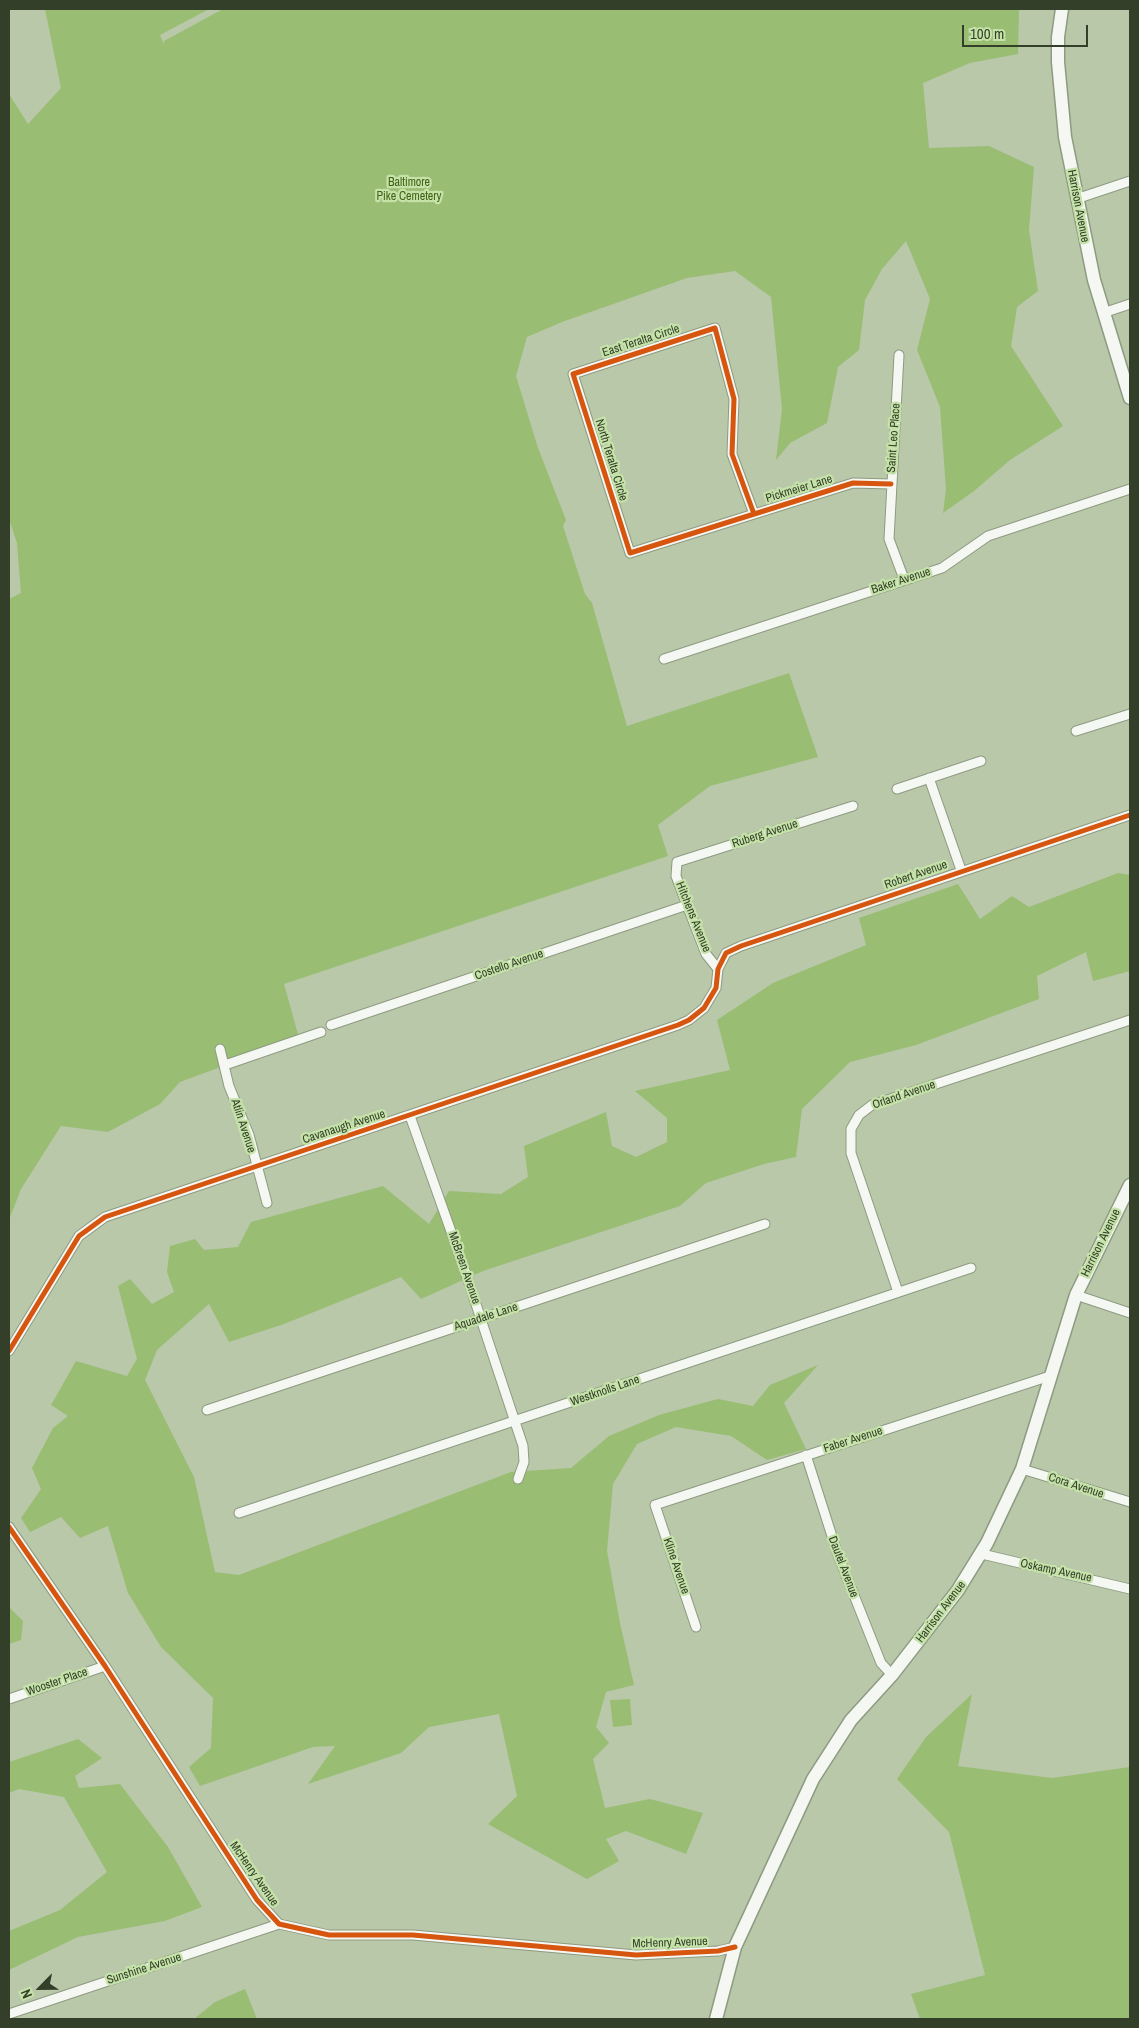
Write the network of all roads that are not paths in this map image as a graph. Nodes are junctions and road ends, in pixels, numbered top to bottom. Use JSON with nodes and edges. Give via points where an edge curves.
{"nodes":[{"id":1,"x":1062,"y":9,"type":"edge"},
{"id":2,"x":1130,"y":181,"type":"edge"},
{"id":3,"x":1076,"y":199,"type":"junction"},
{"id":4,"x":1130,"y":304,"type":"edge"},
{"id":5,"x":1103,"y":313,"type":"junction"},
{"id":6,"x":899,"y":355,"type":"dead end"},
{"id":7,"x":573,"y":374,"type":"joint"},
{"id":8,"x":1130,"y":398,"type":"edge"},
{"id":9,"x":891,"y":484,"type":"junction"},
{"id":10,"x":1130,"y":489,"type":"edge"},
{"id":11,"x":754,"y":514,"type":"junction"},
{"id":12,"x":630,"y":553,"type":"joint"},
{"id":13,"x":904,"y":579,"type":"junction"},
{"id":14,"x":664,"y":659,"type":"dead end"},
{"id":15,"x":1130,"y":714,"type":"edge"},
{"id":16,"x":1076,"y":731,"type":"dead end"},
{"id":17,"x":981,"y":761,"type":"dead end"},
{"id":18,"x":929,"y":778,"type":"junction"},
{"id":19,"x":897,"y":789,"type":"dead end"},
{"id":20,"x":852,"y":806,"type":"dead end"},
{"id":21,"x":1130,"y":815,"type":"edge"},
{"id":22,"x":677,"y":862,"type":"joint"},
{"id":23,"x":961,"y":870,"type":"junction"},
{"id":24,"x":687,"y":905,"type":"junction"},
{"id":25,"x":718,"y":969,"type":"junction"},
{"id":26,"x":1130,"y":1020,"type":"edge"},
{"id":27,"x":331,"y":1026,"type":"dead end"},
{"id":28,"x":321,"y":1032,"type":"dead end"},
{"id":29,"x":220,"y":1049,"type":"dead end"},
{"id":30,"x":225,"y":1065,"type":"junction"},
{"id":31,"x":410,"y":1116,"type":"junction"},
{"id":32,"x":256,"y":1167,"type":"junction"},
{"id":33,"x":1130,"y":1185,"type":"edge"},
{"id":34,"x":267,"y":1203,"type":"dead end"},
{"id":35,"x":765,"y":1224,"type":"dead end"},
{"id":36,"x":971,"y":1268,"type":"dead end"},
{"id":37,"x":898,"y":1292,"type":"junction"},
{"id":38,"x":1076,"y":1295,"type":"junction"},
{"id":39,"x":1130,"y":1313,"type":"edge"},
{"id":40,"x":481,"y":1319,"type":"junction"},
{"id":41,"x":9,"y":1351,"type":"edge"},
{"id":42,"x":1050,"y":1376,"type":"junction"},
{"id":43,"x":207,"y":1410,"type":"dead end"},
{"id":44,"x":515,"y":1420,"type":"junction"},
{"id":45,"x":806,"y":1455,"type":"junction"},
{"id":46,"x":1022,"y":1469,"type":"junction"},
{"id":47,"x":518,"y":1479,"type":"dead end"},
{"id":48,"x":1130,"y":1502,"type":"edge"},
{"id":49,"x":655,"y":1505,"type":"joint"},
{"id":50,"x":239,"y":1514,"type":"dead end"},
{"id":51,"x":9,"y":1527,"type":"edge"},
{"id":52,"x":982,"y":1554,"type":"junction"},
{"id":53,"x":1130,"y":1589,"type":"edge"},
{"id":54,"x":696,"y":1627,"type":"dead end"},
{"id":55,"x":106,"y":1666,"type":"junction"},
{"id":56,"x":892,"y":1675,"type":"junction"},
{"id":57,"x":9,"y":1699,"type":"edge"},
{"id":58,"x":279,"y":1924,"type":"junction"},
{"id":59,"x":735,"y":1947,"type":"junction"},
{"id":60,"x":9,"y":2014,"type":"edge"},
{"id":61,"x":716,"y":2019,"type":"edge"}],
"edges":[{"from":1,"to":3,"type":"main road","name":"Harrison Avenue","via":[[1058,62],[1064,137]]},
{"from":2,"to":3,"type":"street"},
{"from":3,"to":5,"type":"main road","name":"Harrison Avenue"},
{"from":4,"to":5,"type":"street"},
{"from":5,"to":8,"type":"main road","name":"Harrison Avenue"},
{"from":6,"to":9,"type":"street","name":"Saint Leo Place"},
{"from":7,"to":11,"type":"street","name":"East Teralta Circle","via":[[715,328],[734,399],[732,454]]},
{"from":7,"to":12,"type":"street","name":"North Teralta Circle"},
{"from":9,"to":11,"type":"street","name":"Pickmeier Lane","via":[[854,483]]},
{"from":9,"to":13,"type":"street","name":"Saint Leo Place","via":[[889,539]]},
{"from":10,"to":13,"type":"street","name":"Baker Avenue","via":[[988,536],[942,568]]},
{"from":11,"to":12,"type":"street","name":"Pickmeier Lane"},
{"from":13,"to":14,"type":"street","name":"Baker Avenue"},
{"from":15,"to":16,"type":"street"},
{"from":17,"to":18,"type":"street"},
{"from":18,"to":19,"type":"street"},
{"from":18,"to":23,"type":"street"},
{"from":20,"to":22,"type":"street","name":"Ruberg Avenue"},
{"from":21,"to":23,"type":"street","name":"Robert Avenue"},
{"from":22,"to":24,"type":"street","name":"Hitchens Avenue","via":[[676,876]]},
{"from":23,"to":25,"type":"street","name":"Robert Avenue","via":[[741,946],[726,953]]},
{"from":24,"to":25,"type":"street","name":"Hitchens Avenue","via":[[706,954]]},
{"from":24,"to":27,"type":"street","name":"Costello Avenue"},
{"from":25,"to":31,"type":"street","name":"Cavanaugh Avenue","via":[[716,988],[711,998],[689,1020]]},
{"from":26,"to":37,"type":"street","name":"Orland Avenue","via":[[872,1105],[859,1115],[851,1129],[849,1145]]},
{"from":28,"to":30,"type":"street"},
{"from":29,"to":30,"type":"street","name":"Atlin Avenue"},
{"from":30,"to":32,"type":"street","name":"Atlin Avenue","via":[[249,1135]]},
{"from":31,"to":32,"type":"street","name":"Cavanaugh Avenue"},
{"from":31,"to":40,"type":"street","name":"McBreen Avenue"},
{"from":32,"to":34,"type":"street","name":"Atlin Avenue"},
{"from":32,"to":41,"type":"street","name":"Cavanaugh Avenue","via":[[106,1217],[78,1236]]},
{"from":33,"to":38,"type":"main road","name":"Harrison Avenue"},
{"from":35,"to":40,"type":"street","name":"Aquadale Lane"},
{"from":36,"to":37,"type":"street","name":"Westknolls Lane"},
{"from":37,"to":44,"type":"street","name":"Westknolls Lane"},
{"from":38,"to":39,"type":"street"},
{"from":38,"to":42,"type":"main road","name":"Harrison Avenue"},
{"from":40,"to":43,"type":"street","name":"Aquadale Lane"},
{"from":40,"to":44,"type":"street","name":"McBreen Avenue"},
{"from":42,"to":45,"type":"street","name":"Faber Avenue"},
{"from":42,"to":46,"type":"main road","name":"Harrison Avenue"},
{"from":44,"to":47,"type":"street","name":"McBreen Avenue","via":[[524,1454]]},
{"from":44,"to":50,"type":"street","name":"Westknolls Lane"},
{"from":45,"to":49,"type":"street","name":"Faber Avenue"},
{"from":45,"to":56,"type":"street","name":"Dautel Avenue","via":[[838,1554],[881,1663]]},
{"from":46,"to":48,"type":"street","name":"Cora Avenue"},
{"from":46,"to":52,"type":"main road","name":"Harrison Avenue"},
{"from":49,"to":54,"type":"street","name":"Kline Avenue"},
{"from":51,"to":55,"type":"street","name":"McHenry Avenue"},
{"from":52,"to":53,"type":"street","name":"Oskamp Avenue"},
{"from":52,"to":56,"type":"main road","name":"Harrison Avenue"},
{"from":55,"to":57,"type":"street","name":"Wooster Place"},
{"from":55,"to":58,"type":"street","name":"McHenry Avenue","via":[[257,1900]]},
{"from":56,"to":59,"type":"main road","name":"Harrison Avenue","via":[[851,1720],[813,1779]]},
{"from":58,"to":59,"type":"street","name":"McHenry Avenue","via":[[328,1936],[413,1935],[636,1955]]},
{"from":58,"to":60,"type":"street","name":"Sunshine Avenue"},
{"from":59,"to":61,"type":"main road","name":"Harrison Avenue"}]}
